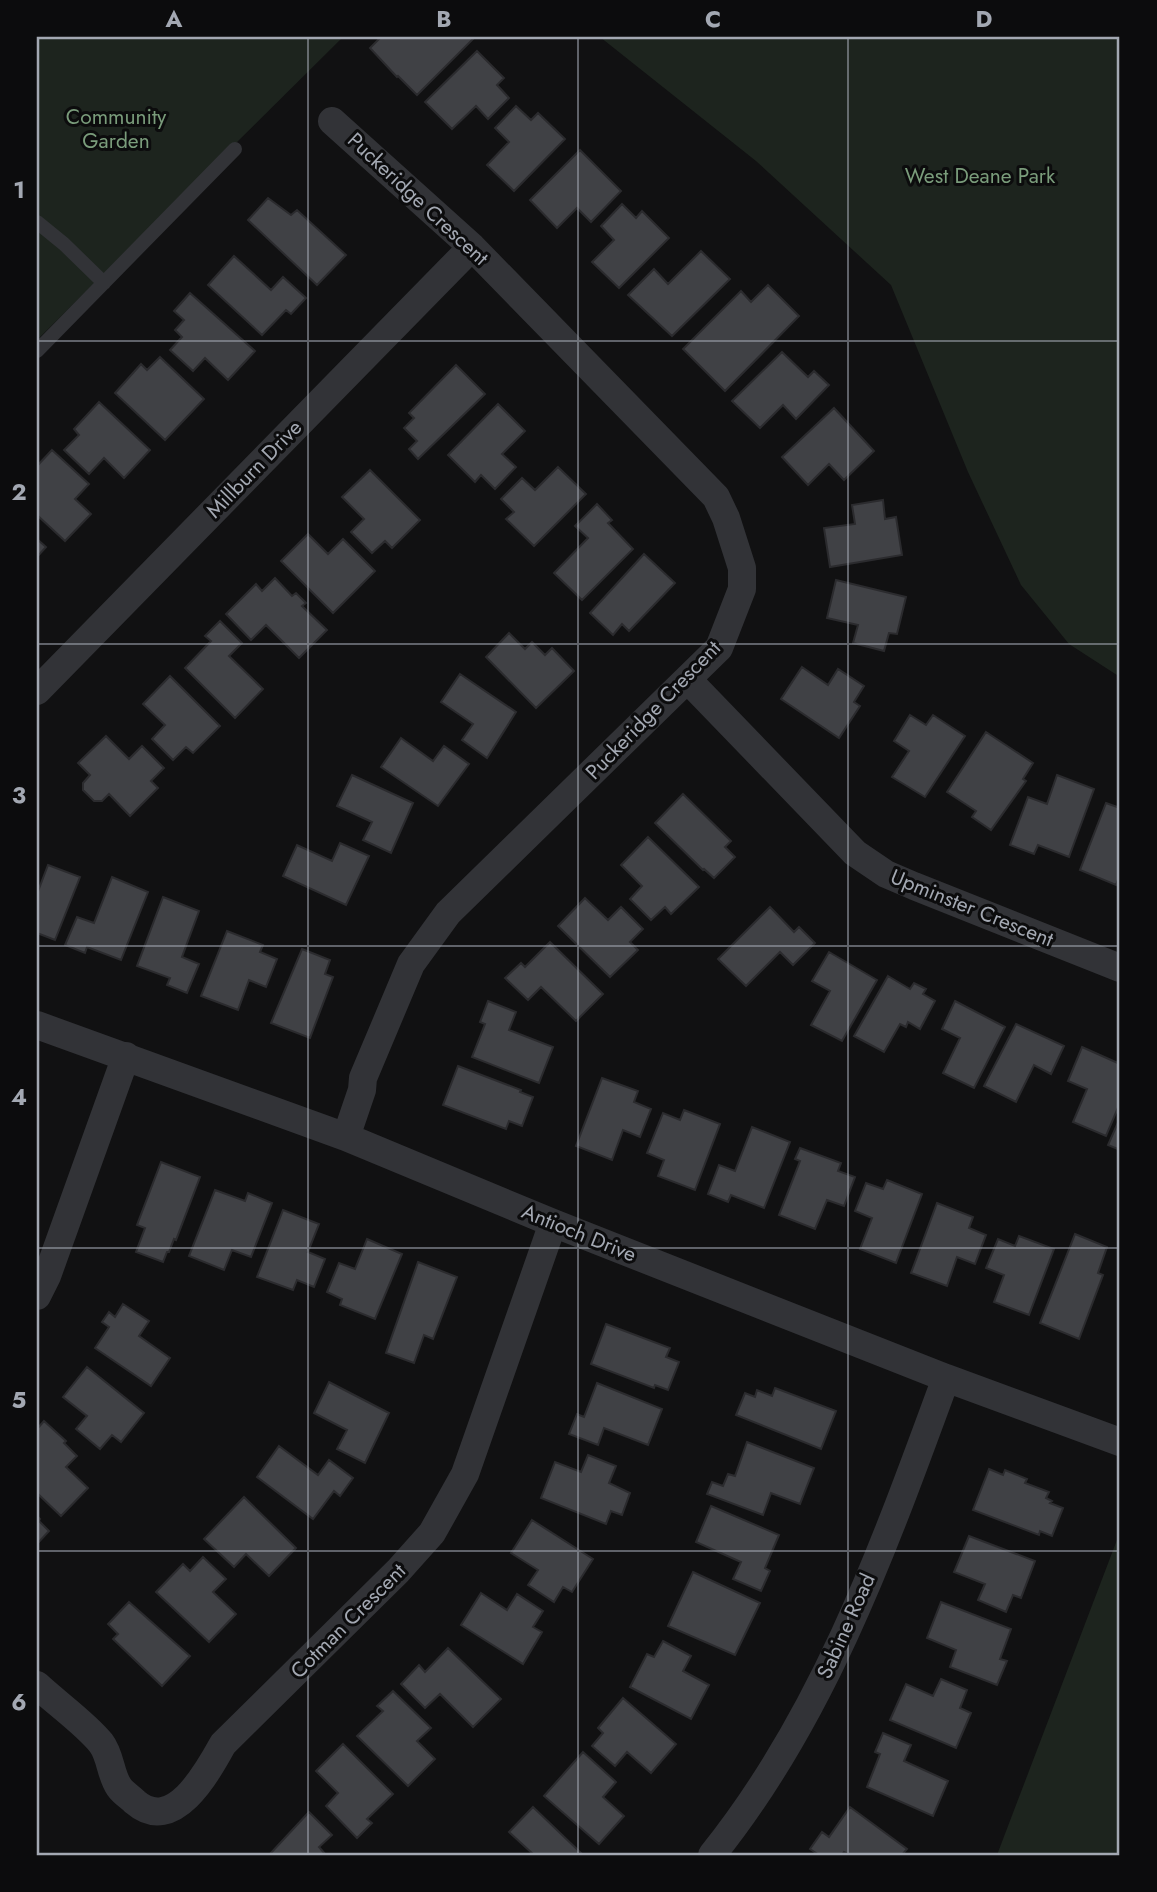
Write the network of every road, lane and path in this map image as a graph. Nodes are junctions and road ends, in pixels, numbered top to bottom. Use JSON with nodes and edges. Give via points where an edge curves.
{"nodes":[{"id":1,"x":332,"y":121,"type":"dead end"},
{"id":2,"x":235,"y":149,"type":"dead end"},
{"id":3,"x":37,"y":222,"type":"edge"},
{"id":4,"x":472,"y":247,"type":"junction"},
{"id":5,"x":104,"y":282,"type":"junction"},
{"id":6,"x":37,"y":351,"type":"edge"},
{"id":7,"x":688,"y":680,"type":"junction"},
{"id":8,"x":37,"y":691,"type":"edge"},
{"id":9,"x":1120,"y":968,"type":"edge"},
{"id":10,"x":37,"y":1025,"type":"edge"},
{"id":11,"x":126,"y":1056,"type":"junction"},
{"id":12,"x":346,"y":1137,"type":"junction"},
{"id":13,"x":553,"y":1223,"type":"junction"},
{"id":14,"x":37,"y":1296,"type":"edge"},
{"id":15,"x":946,"y":1378,"type":"junction"},
{"id":16,"x":1120,"y":1442,"type":"edge"},
{"id":17,"x":37,"y":1685,"type":"edge"},
{"id":18,"x":712,"y":1855,"type":"edge"}],
"edges":[{"from":1,"to":4,"type":"street","name":"Puckeridge Crescent"},
{"from":2,"to":5,"type":"lane"},
{"from":3,"to":5,"type":"lane"},
{"from":4,"to":7,"type":"street","name":"Puckeridge Crescent","via":[[716,497],[742,568],[742,589],[719,648]]},
{"from":4,"to":8,"type":"street","name":"Millburn Drive"},
{"from":5,"to":6,"type":"lane"},
{"from":7,"to":9,"type":"street","name":"Upminster Crescent","via":[[855,853],[914,886]]},
{"from":7,"to":12,"type":"street","name":"Puckeridge Crescent","via":[[440,923],[411,964],[363,1078]]},
{"from":10,"to":11,"type":"street","name":"Antioch Drive"},
{"from":11,"to":12,"type":"street","name":"Antioch Drive"},
{"from":11,"to":14,"type":"street"},
{"from":12,"to":13,"type":"street","name":"Antioch Drive"},
{"from":13,"to":15,"type":"street","name":"Antioch Drive"},
{"from":13,"to":17,"type":"street","name":"Cotman Crescent","via":[[465,1474],[432,1533],[223,1744],[207,1774],[180,1804],[163,1812],[138,1804],[119,1787],[102,1743]]},
{"from":15,"to":16,"type":"street","name":"Antioch Drive"},
{"from":15,"to":18,"type":"street","name":"Sabine Road","via":[[867,1581],[821,1684],[764,1785]]}]}
